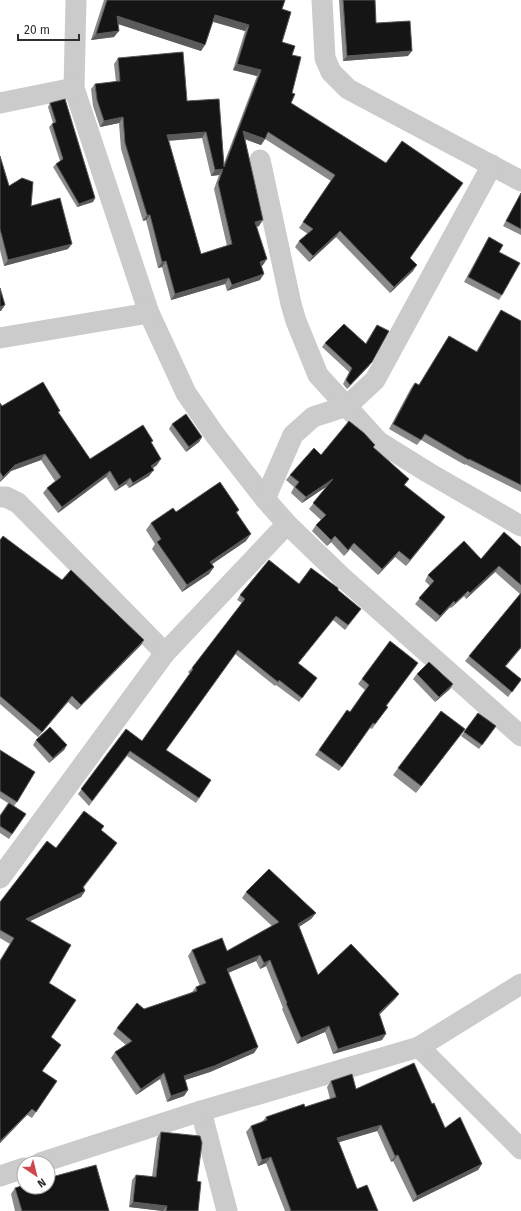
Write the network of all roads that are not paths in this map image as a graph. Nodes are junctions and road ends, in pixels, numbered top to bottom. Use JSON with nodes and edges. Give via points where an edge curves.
{"nodes":[{"id":1,"x":76,"y":0,"type":"edge"},
{"id":2,"x":322,"y":0,"type":"edge"},
{"id":3,"x":74,"y":88,"type":"junction"},
{"id":4,"x":0,"y":103,"type":"edge"},
{"id":5,"x":260,"y":160,"type":"dead end"},
{"id":6,"x":492,"y":165,"type":"junction"},
{"id":7,"x":521,"y":181,"type":"edge"},
{"id":8,"x":149,"y":313,"type":"junction"},
{"id":9,"x":0,"y":338,"type":"edge"},
{"id":10,"x":347,"y":406,"type":"junction"},
{"id":11,"x":0,"y":497,"type":"edge"},
{"id":12,"x":265,"y":499,"type":"junction"},
{"id":13,"x":287,"y":524,"type":"junction"},
{"id":14,"x":521,"y":526,"type":"edge"},
{"id":15,"x":165,"y":653,"type":"junction"},
{"id":16,"x":521,"y":736,"type":"edge"},
{"id":17,"x":0,"y":878,"type":"edge"},
{"id":18,"x":521,"y":984,"type":"edge"},
{"id":19,"x":418,"y":1047,"type":"junction"},
{"id":20,"x":201,"y":1111,"type":"junction"},
{"id":21,"x":521,"y":1149,"type":"edge"},
{"id":22,"x":56,"y":1158,"type":"edge"},
{"id":23,"x":16,"y":1171,"type":"edge"},
{"id":24,"x":0,"y":1176,"type":"edge"},
{"id":25,"x":227,"y":1211,"type":"edge"}],
"edges":[{"from":1,"to":3,"type":"street"},
{"from":2,"to":6,"type":"street","via":[[324,58],[331,72],[348,89]]},
{"from":3,"to":4,"type":"street"},
{"from":3,"to":8,"type":"street"},
{"from":5,"to":10,"type":"street","via":[[296,321],[318,374]]},
{"from":6,"to":7,"type":"street"},
{"from":6,"to":10,"type":"street","via":[[375,380]]},
{"from":8,"to":9,"type":"street"},
{"from":8,"to":12,"type":"street","via":[[186,393]]},
{"from":10,"to":12,"type":"street","via":[[313,417],[293,435]]},
{"from":10,"to":14,"type":"street","via":[[379,442]]},
{"from":11,"to":15,"type":"street","via":[[18,503]]},
{"from":12,"to":13,"type":"street"},
{"from":13,"to":15,"type":"street"},
{"from":13,"to":16,"type":"street","via":[[342,577]]},
{"from":15,"to":17,"type":"street"},
{"from":18,"to":19,"type":"street"},
{"from":19,"to":20,"type":"street"},
{"from":19,"to":21,"type":"street"},
{"from":20,"to":22,"type":"street"},
{"from":20,"to":25,"type":"street"},
{"from":23,"to":24,"type":"street"}]}
